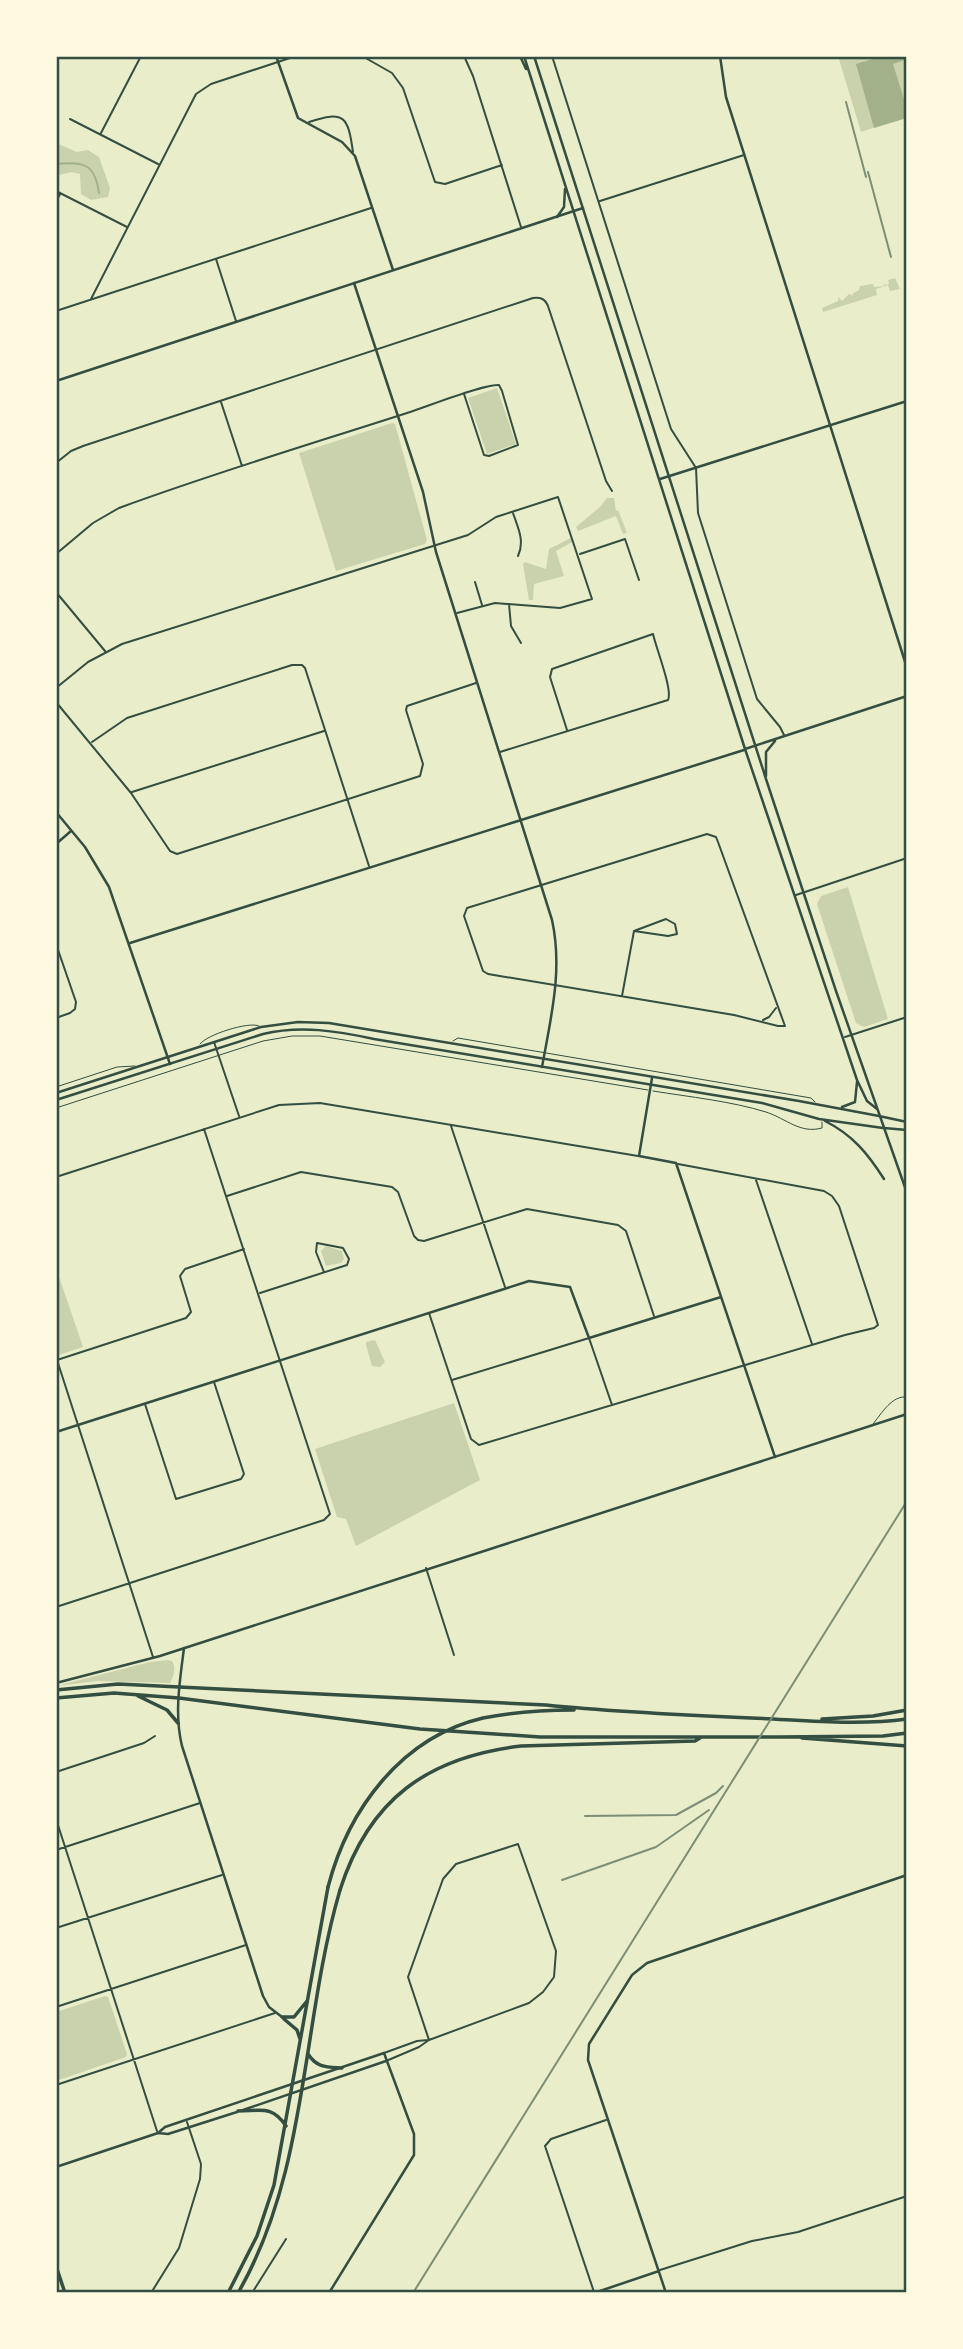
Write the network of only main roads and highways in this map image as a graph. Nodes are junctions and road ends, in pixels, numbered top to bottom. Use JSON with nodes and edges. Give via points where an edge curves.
{"nodes":[{"id":1,"x":56,"y":1690,"type":"edge"},
{"id":2,"x":133,"y":1694,"type":"junction"},
{"id":3,"x":56,"y":1698,"type":"edge"},
{"id":4,"x":594,"y":1710,"type":"junction"},
{"id":5,"x":907,"y":1710,"type":"edge"},
{"id":6,"x":907,"y":1719,"type":"edge"},
{"id":7,"x":802,"y":1720,"type":"junction"},
{"id":8,"x":178,"y":1723,"type":"road end"},
{"id":9,"x":907,"y":1733,"type":"edge"},
{"id":10,"x":702,"y":1737,"type":"junction"},
{"id":11,"x":779,"y":1737,"type":"junction"},
{"id":12,"x":907,"y":1746,"type":"edge"},
{"id":13,"x":308,"y":2000,"type":"junction"},
{"id":14,"x":301,"y":2042,"type":"junction"},
{"id":15,"x":308,"y":2053,"type":"junction"},
{"id":16,"x":342,"y":2068,"type":"road end"},
{"id":17,"x":238,"y":2111,"type":"road end"},
{"id":18,"x":286,"y":2126,"type":"junction"},
{"id":19,"x":56,"y":2266,"type":"edge"},
{"id":20,"x":65,"y":2293,"type":"edge"},
{"id":21,"x":228,"y":2293,"type":"edge"},
{"id":22,"x":238,"y":2293,"type":"edge"}],
"edges":[{"from":1,"to":4,"type":"main road","via":[[118,1684]]},
{"from":2,"to":3,"type":"main road"},
{"from":2,"to":8,"type":"main road","via":[[167,1710]]},
{"from":2,"to":10,"type":"main road","via":[[494,1735]]},
{"from":4,"to":7,"type":"main road"},
{"from":4,"to":13,"type":"main road","via":[[503,1715],[460,1726],[433,1739],[390,1772],[358,1811],[340,1845]]},
{"from":5,"to":7,"type":"main road"},
{"from":6,"to":7,"type":"main road"},
{"from":9,"to":11,"type":"main road"},
{"from":10,"to":11,"type":"main road"},
{"from":10,"to":15,"type":"main road","via":[[695,1741],[493,1749],[454,1760],[411,1784],[378,1817],[349,1864],[330,1928]]},
{"from":11,"to":12,"type":"main road"},
{"from":13,"to":14,"type":"main road"},
{"from":13,"to":14,"type":"main road","via":[[297,2015],[282,2017],[298,2030]]},
{"from":14,"to":18,"type":"main road"},
{"from":15,"to":16,"type":"main road","via":[[318,2065]]},
{"from":15,"to":22,"type":"main road","via":[[278,2203]]},
{"from":17,"to":18,"type":"main road","via":[[268,2110]]},
{"from":18,"to":21,"type":"main road","via":[[267,2209]]},
{"from":19,"to":20,"type":"main road"}]}
